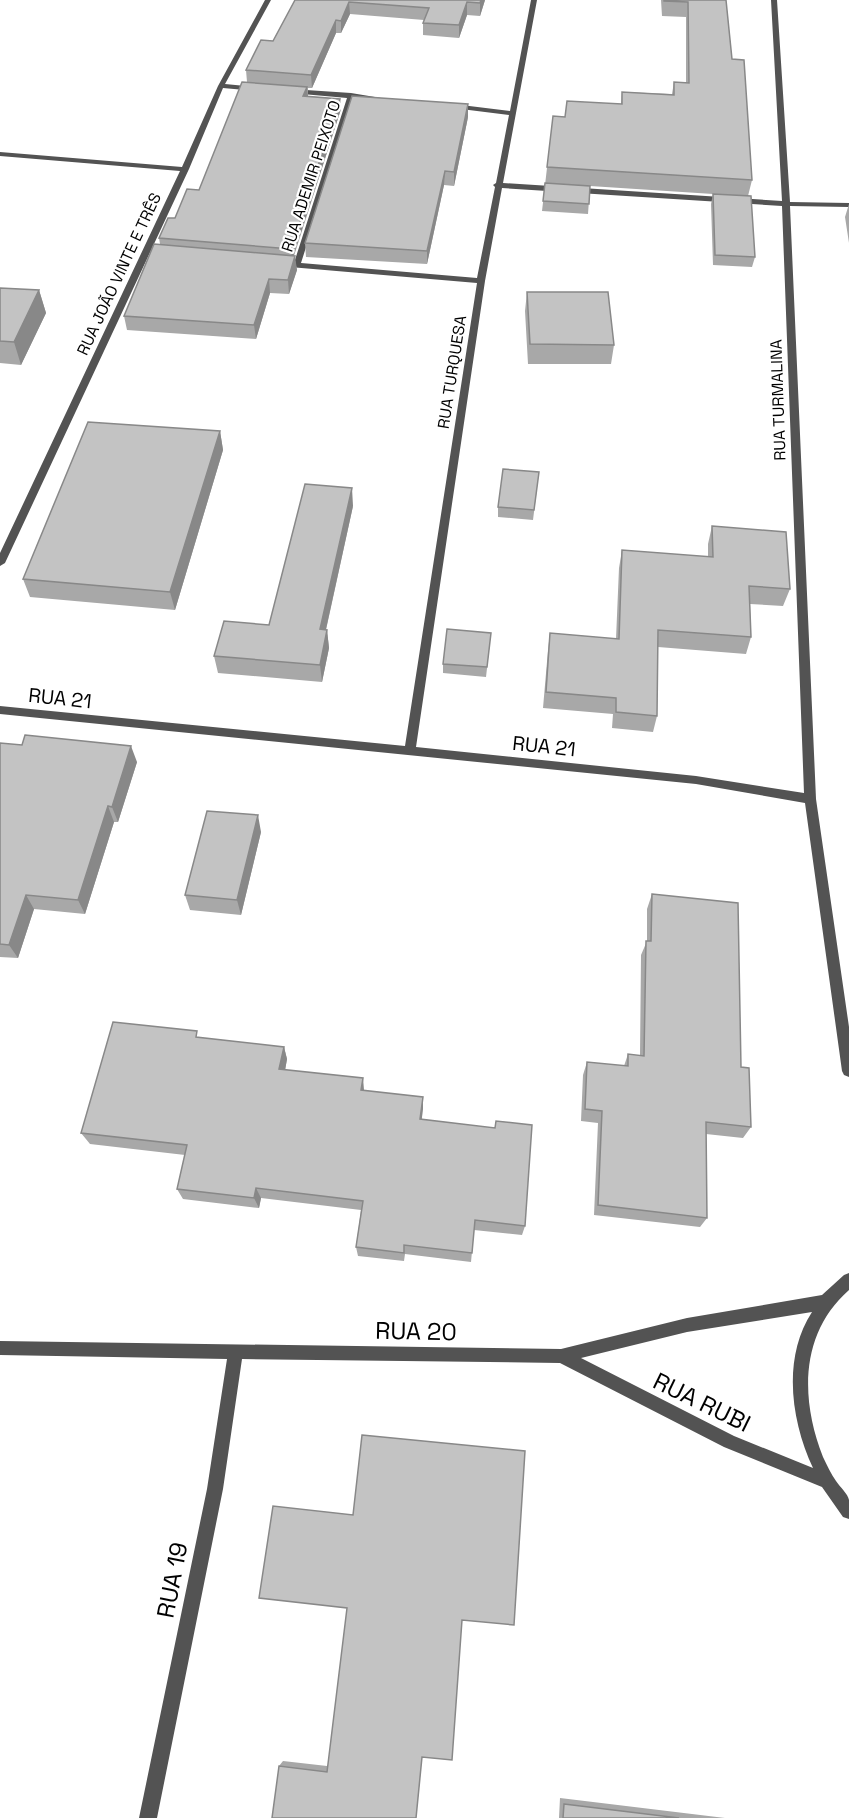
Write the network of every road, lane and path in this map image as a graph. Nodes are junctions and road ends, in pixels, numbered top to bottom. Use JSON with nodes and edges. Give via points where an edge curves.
{"nodes":[{"id":1,"x":268,"y":0,"type":"edge"},
{"id":2,"x":534,"y":0,"type":"edge"},
{"id":3,"x":774,"y":0,"type":"edge"},
{"id":4,"x":221,"y":86,"type":"junction"},
{"id":5,"x":268,"y":90,"type":"edge"},
{"id":6,"x":280,"y":90,"type":"edge"},
{"id":7,"x":351,"y":95,"type":"junction"},
{"id":8,"x":397,"y":100,"type":"edge"},
{"id":9,"x":444,"y":105,"type":"edge"},
{"id":10,"x":513,"y":113,"type":"junction"},
{"id":11,"x":0,"y":154,"type":"edge"},
{"id":12,"x":185,"y":169,"type":"junction"},
{"id":13,"x":497,"y":185,"type":"junction"},
{"id":14,"x":786,"y":204,"type":"junction"},
{"id":15,"x":849,"y":205,"type":"edge"},
{"id":16,"x":145,"y":252,"type":"junction"},
{"id":17,"x":157,"y":253,"type":"edge"},
{"id":18,"x":273,"y":263,"type":"edge"},
{"id":19,"x":297,"y":265,"type":"junction"},
{"id":20,"x":481,"y":281,"type":"junction"},
{"id":21,"x":0,"y":563,"type":"edge"},
{"id":22,"x":0,"y":711,"type":"edge"},
{"id":23,"x":410,"y":750,"type":"junction"},
{"id":24,"x":810,"y":799,"type":"junction"},
{"id":25,"x":849,"y":1071,"type":"edge"},
{"id":26,"x":849,"y":1280,"type":"edge"},
{"id":27,"x":826,"y":1302,"type":"junction"},
{"id":28,"x":0,"y":1348,"type":"edge"},
{"id":29,"x":236,"y":1350,"type":"junction"},
{"id":30,"x":561,"y":1356,"type":"junction"},
{"id":31,"x":828,"y":1482,"type":"junction"},
{"id":32,"x":849,"y":1511,"type":"edge"},
{"id":33,"x":148,"y":1818,"type":"edge"}],
"edges":[{"from":1,"to":4,"type":"street","name":"RUA JOÃO VINTE E TRÊS"},
{"from":2,"to":10,"type":"street","name":"RUA TURQUESA"},
{"from":3,"to":14,"type":"street","name":"RUA TURMALINA"},
{"from":4,"to":5,"type":"street"},
{"from":4,"to":12,"type":"street","name":"RUA JOÃO VINTE E TRÊS"},
{"from":6,"to":7,"type":"street"},
{"from":7,"to":8,"type":"street"},
{"from":7,"to":19,"type":"street","name":"RUA ADEMIR PEIXOTO"},
{"from":9,"to":10,"type":"street"},
{"from":10,"to":13,"type":"street","name":"RUA TURQUESA"},
{"from":11,"to":12,"type":"street"},
{"from":12,"to":16,"type":"street","name":"RUA JOÃO VINTE E TRÊS"},
{"from":13,"to":14,"type":"street"},
{"from":13,"to":20,"type":"street","name":"RUA TURQUESA"},
{"from":14,"to":15,"type":"street"},
{"from":14,"to":24,"type":"street","name":"RUA TURMALINA"},
{"from":16,"to":17,"type":"street"},
{"from":16,"to":21,"type":"street","name":"RUA JOÃO VINTE E TRÊS"},
{"from":18,"to":19,"type":"street"},
{"from":19,"to":20,"type":"street"},
{"from":20,"to":23,"type":"street","name":"RUA TURQUESA"},
{"from":22,"to":23,"type":"street","name":"RUA 21"},
{"from":23,"to":24,"type":"street","name":"RUA 21","via":[[696,780]]},
{"from":24,"to":25,"type":"street"},
{"from":26,"to":27,"type":"street"},
{"from":27,"to":30,"type":"street","name":"RUA 20","via":[[687,1325]]},
{"from":27,"to":31,"type":"street","via":[[809,1331],[801,1365],[801,1403],[810,1443]]},
{"from":28,"to":29,"type":"street","name":"RUA 20"},
{"from":29,"to":30,"type":"street","name":"RUA 20"},
{"from":29,"to":33,"type":"street","name":"RUA 19","via":[[215,1490]]},
{"from":30,"to":31,"type":"street","name":"RUA RUBI","via":[[729,1442]]},
{"from":31,"to":32,"type":"street"}]}
